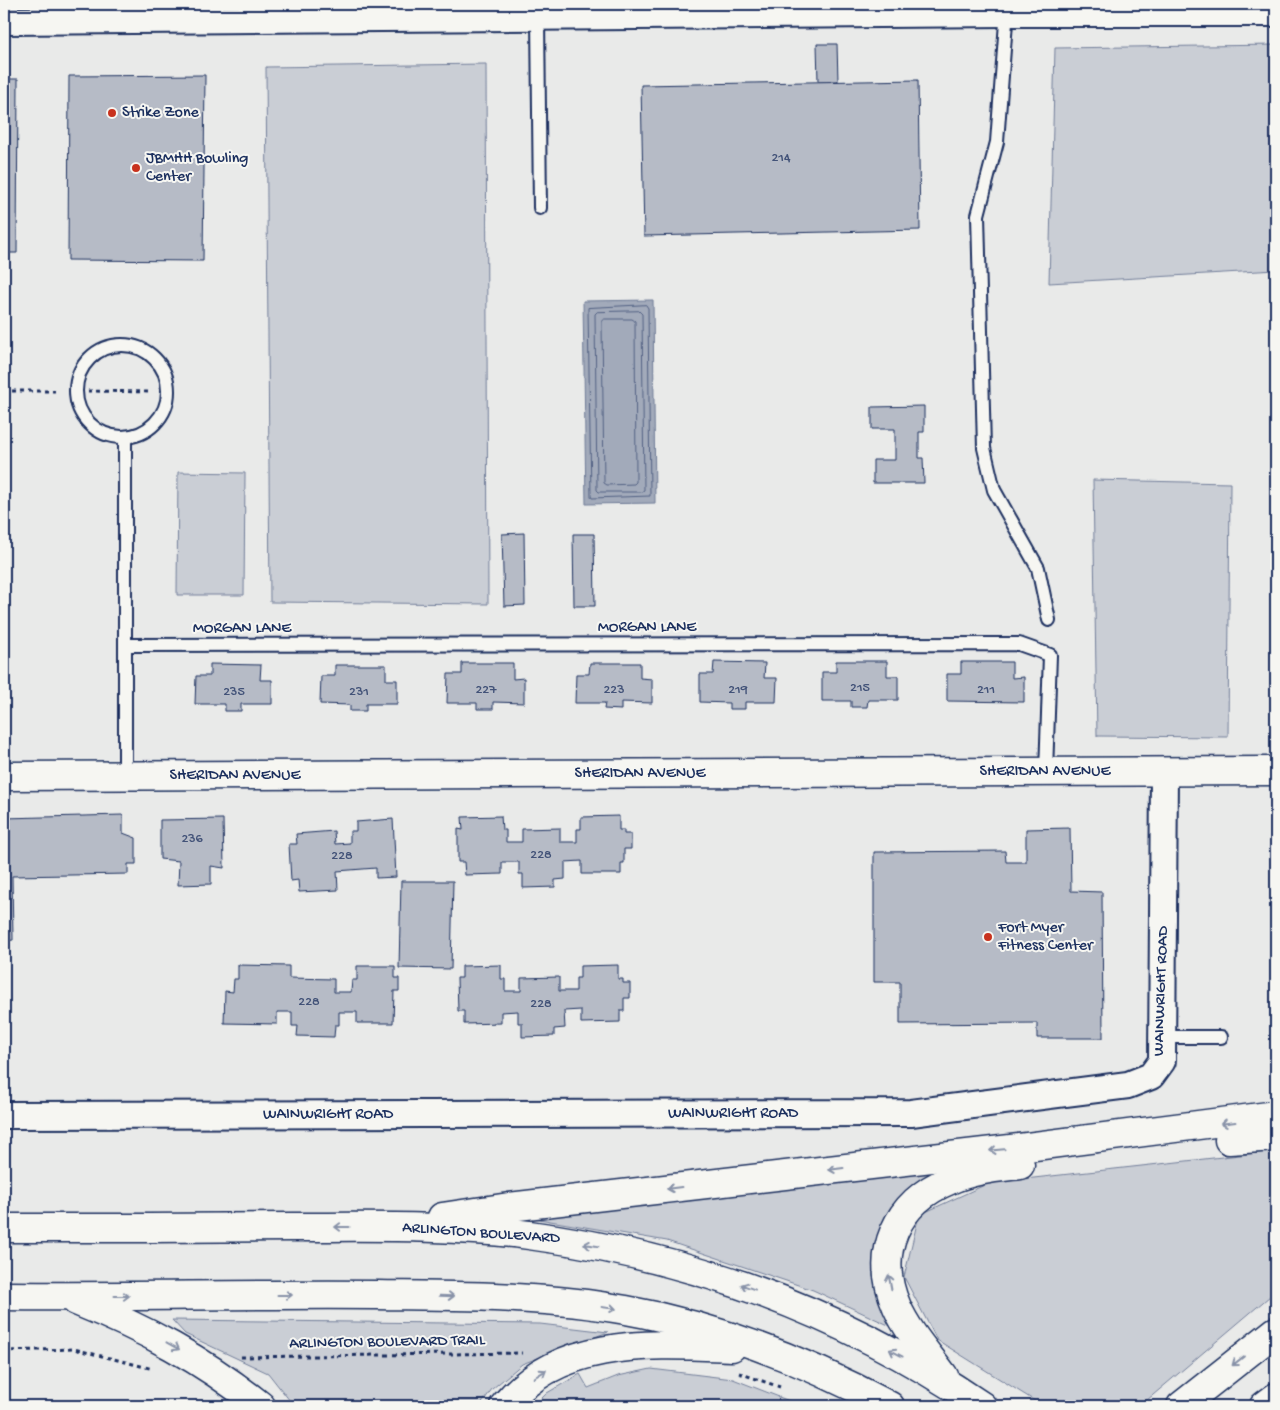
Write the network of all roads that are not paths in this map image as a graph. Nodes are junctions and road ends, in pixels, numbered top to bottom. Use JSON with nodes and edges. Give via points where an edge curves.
{"nodes":[{"id":1,"x":1007,"y":9,"type":"edge"},
{"id":2,"x":1139,"y":9,"type":"edge"},
{"id":3,"x":461,"y":11,"type":"edge"},
{"id":4,"x":332,"y":12,"type":"edge"},
{"id":5,"x":1276,"y":14,"type":"edge"},
{"id":6,"x":538,"y":17,"type":"junction"},
{"id":7,"x":4,"y":21,"type":"edge"},
{"id":8,"x":540,"y":208,"type":"dead end"},
{"id":9,"x":125,"y":438,"type":"junction"},
{"id":10,"x":1049,"y":620,"type":"dead end"},
{"id":11,"x":125,"y":645,"type":"junction"},
{"id":12,"x":1276,"y":771,"type":"edge"},
{"id":13,"x":1046,"y":772,"type":"junction"},
{"id":14,"x":1164,"y":772,"type":"junction"},
{"id":15,"x":4,"y":776,"type":"edge"},
{"id":16,"x":125,"y":776,"type":"junction"},
{"id":17,"x":1164,"y":1037,"type":"junction"},
{"id":18,"x":1221,"y":1037,"type":"dead end"},
{"id":19,"x":4,"y":1115,"type":"edge"},
{"id":20,"x":1276,"y":1115,"type":"edge"},
{"id":21,"x":1276,"y":1137,"type":"edge"},
{"id":22,"x":375,"y":1227,"type":"junction"},
{"id":23,"x":4,"y":1228,"type":"edge"},
{"id":24,"x":4,"y":1296,"type":"edge"},
{"id":25,"x":66,"y":1296,"type":"junction"},
{"id":26,"x":1276,"y":1331,"type":"edge"},
{"id":27,"x":767,"y":1348,"type":"junction"},
{"id":28,"x":949,"y":1384,"type":"junction"},
{"id":29,"x":1276,"y":1397,"type":"edge"},
{"id":30,"x":260,"y":1406,"type":"edge"},
{"id":31,"x":504,"y":1406,"type":"edge"},
{"id":32,"x":890,"y":1406,"type":"edge"},
{"id":33,"x":982,"y":1406,"type":"edge"},
{"id":34,"x":1181,"y":1406,"type":"edge"},
{"id":35,"x":1264,"y":1406,"type":"edge"}],
"edges":[{"from":1,"to":2,"type":"street"},
{"from":1,"to":6,"type":"street"},
{"from":1,"to":10,"type":"lane","via":[[997,142],[978,215],[984,448],[994,490],[1038,568]]},
{"from":2,"to":5,"type":"street"},
{"from":3,"to":4,"type":"street"},
{"from":3,"to":6,"type":"street"},
{"from":4,"to":7,"type":"street"},
{"from":6,"to":8,"type":"lane"},
{"from":9,"to":9,"type":"lane","via":[[138,435],[161,418],[169,392],[167,376],[160,363],[143,349],[121,344],[93,354],[83,366],[75,392],[86,421],[110,436]]},
{"from":9,"to":11,"type":"lane"},
{"from":11,"to":13,"type":"lane","name":"MORGAN LANE","via":[[1019,644],[1050,655]]},
{"from":11,"to":16,"type":"lane"},
{"from":12,"to":14,"type":"main road","name":"SHERIDAN AVENUE"},
{"from":13,"to":14,"type":"main road","name":"SHERIDAN AVENUE"},
{"from":13,"to":16,"type":"main road","name":"SHERIDAN AVENUE"},
{"from":14,"to":17,"type":"street","name":"WAINWRIGHT ROAD"},
{"from":15,"to":16,"type":"main road","name":"SHERIDAN AVENUE"},
{"from":17,"to":18,"type":"lane"},
{"from":17,"to":19,"type":"street","name":"WAINWRIGHT ROAD","via":[[1162,1060],[1151,1076],[1128,1085],[910,1113]]},
{"from":20,"to":22,"type":"main road","one_way":true,"via":[[509,1207]]},
{"from":28,"to":21,"type":"main road","one_way":true,"via":[[897,1308],[891,1288],[888,1269],[892,1234],[902,1215],[916,1200],[949,1180],[988,1169]]},
{"from":22,"to":23,"type":"main road","name":"ARLINGTON BOULEVARD","one_way":true},
{"from":28,"to":22,"type":"main road","name":"ARLINGTON BOULEVARD","one_way":true,"via":[[817,1314],[679,1264],[625,1251],[527,1235]]},
{"from":24,"to":25,"type":"main road"},
{"from":25,"to":27,"type":"main road","one_way":true,"via":[[361,1295],[531,1299],[624,1310],[709,1330]]},
{"from":25,"to":30,"type":"main road","one_way":true,"via":[[178,1348],[205,1364]]},
{"from":26,"to":34,"type":"main road","one_way":true},
{"from":31,"to":27,"type":"main road","one_way":true,"via":[[517,1390],[542,1373],[588,1353],[660,1344]]},
{"from":27,"to":32,"type":"main road"},
{"from":28,"to":33,"type":"main road","name":"ARLINGTON BOULEVARD"},
{"from":29,"to":35,"type":"main road"}]}
